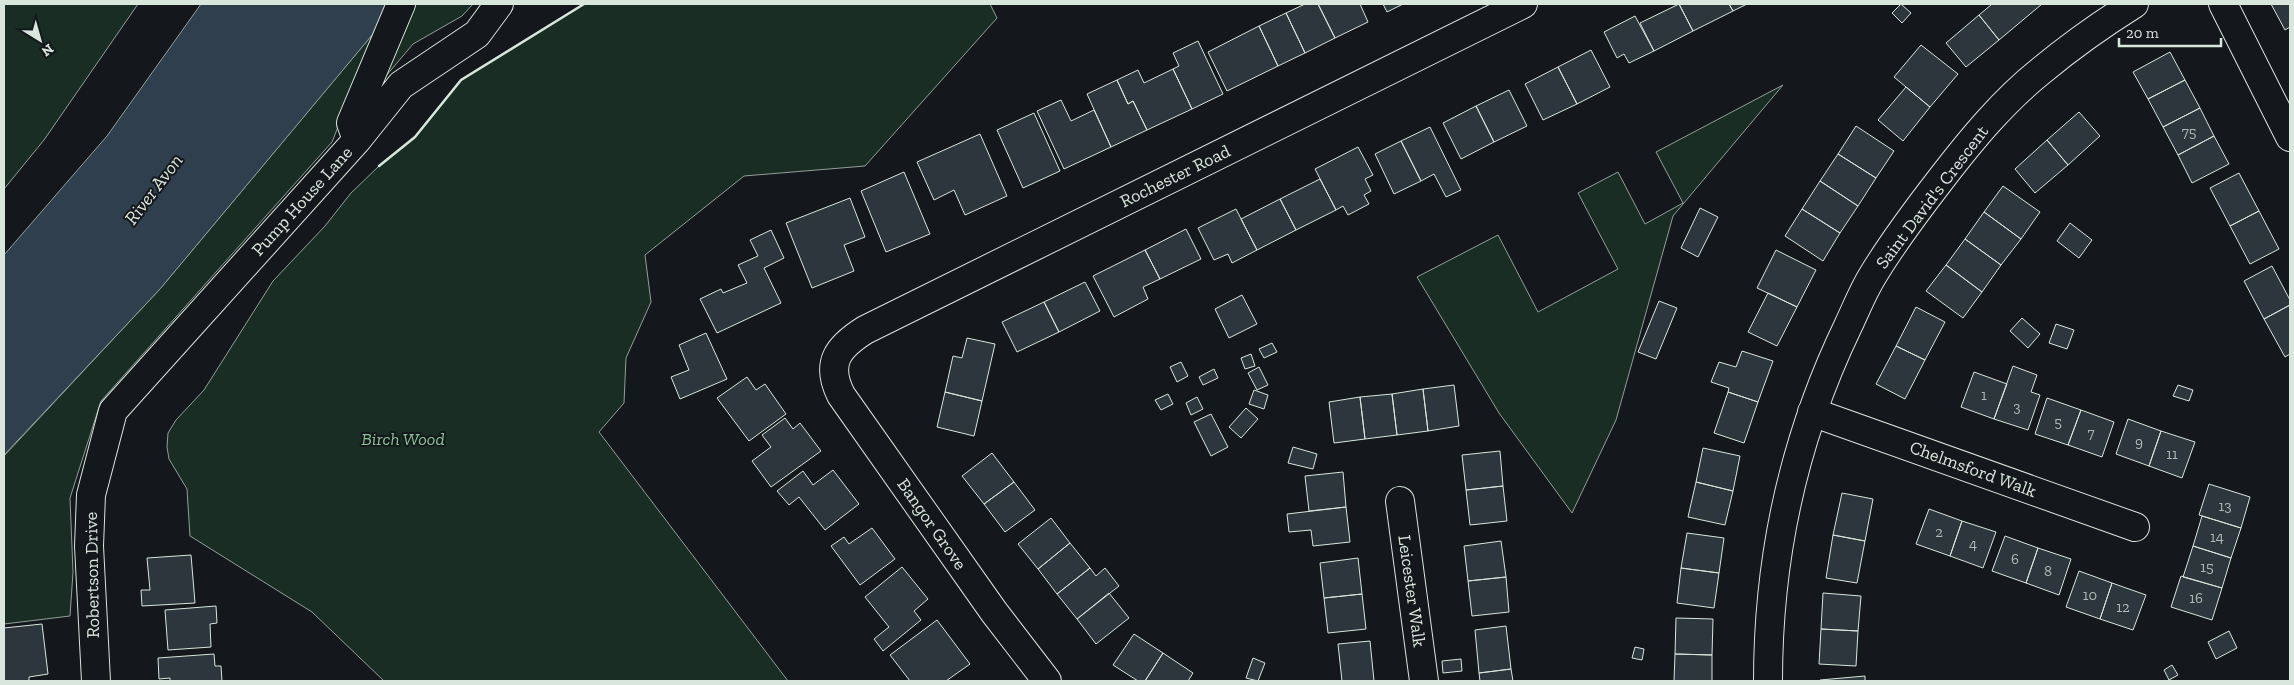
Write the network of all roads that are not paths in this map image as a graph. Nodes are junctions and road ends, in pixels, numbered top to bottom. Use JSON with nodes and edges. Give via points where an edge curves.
{"nodes":[{"id":1,"x":401,"y":4,"type":"edge"},
{"id":2,"x":499,"y":4,"type":"edge"},
{"id":3,"x":1523,"y":4,"type":"edge"},
{"id":4,"x":2134,"y":4,"type":"edge"},
{"id":5,"x":2224,"y":4,"type":"edge"},
{"id":6,"x":2290,"y":137,"type":"edge"},
{"id":7,"x":357,"y":140,"type":"junction"},
{"id":8,"x":835,"y":359,"type":"joint"},
{"id":9,"x":113,"y":411,"type":"joint"},
{"id":10,"x":1812,"y":412,"type":"junction"},
{"id":11,"x":1400,"y":501,"type":"dead end"},
{"id":12,"x":2135,"y":527,"type":"dead end"},
{"id":13,"x":96,"y":681,"type":"edge"},
{"id":14,"x":1048,"y":681,"type":"edge"},
{"id":15,"x":1424,"y":681,"type":"edge"},
{"id":16,"x":1768,"y":681,"type":"edge"}],
"edges":[{"from":1,"to":7,"type":"street","via":[[351,123]]},
{"from":2,"to":7,"type":"street","name":"Pump House Lane","via":[[477,34],[401,85]]},
{"from":3,"to":8,"type":"street","name":"Rochester Road","via":[[865,330],[846,343]]},
{"from":4,"to":10,"type":"street","name":"Saint David's Crescent","via":[[2041,70],[1971,140],[1872,276]]},
{"from":5,"to":6,"type":"street"},
{"from":7,"to":9,"type":"street","name":"Pump House Lane"},
{"from":8,"to":14,"type":"street","name":"Bangor Grove","via":[[834,380],[841,395],[994,612]]},
{"from":9,"to":13,"type":"street","name":"Robertson Drive","via":[[91,495],[89,546]]},
{"from":10,"to":12,"type":"street","name":"Chelmsford Walk"},
{"from":10,"to":16,"type":"street","name":"Saint David's Crescent","via":[[1794,468],[1772,584]]},
{"from":11,"to":15,"type":"street","name":"Leicester Walk"}]}
